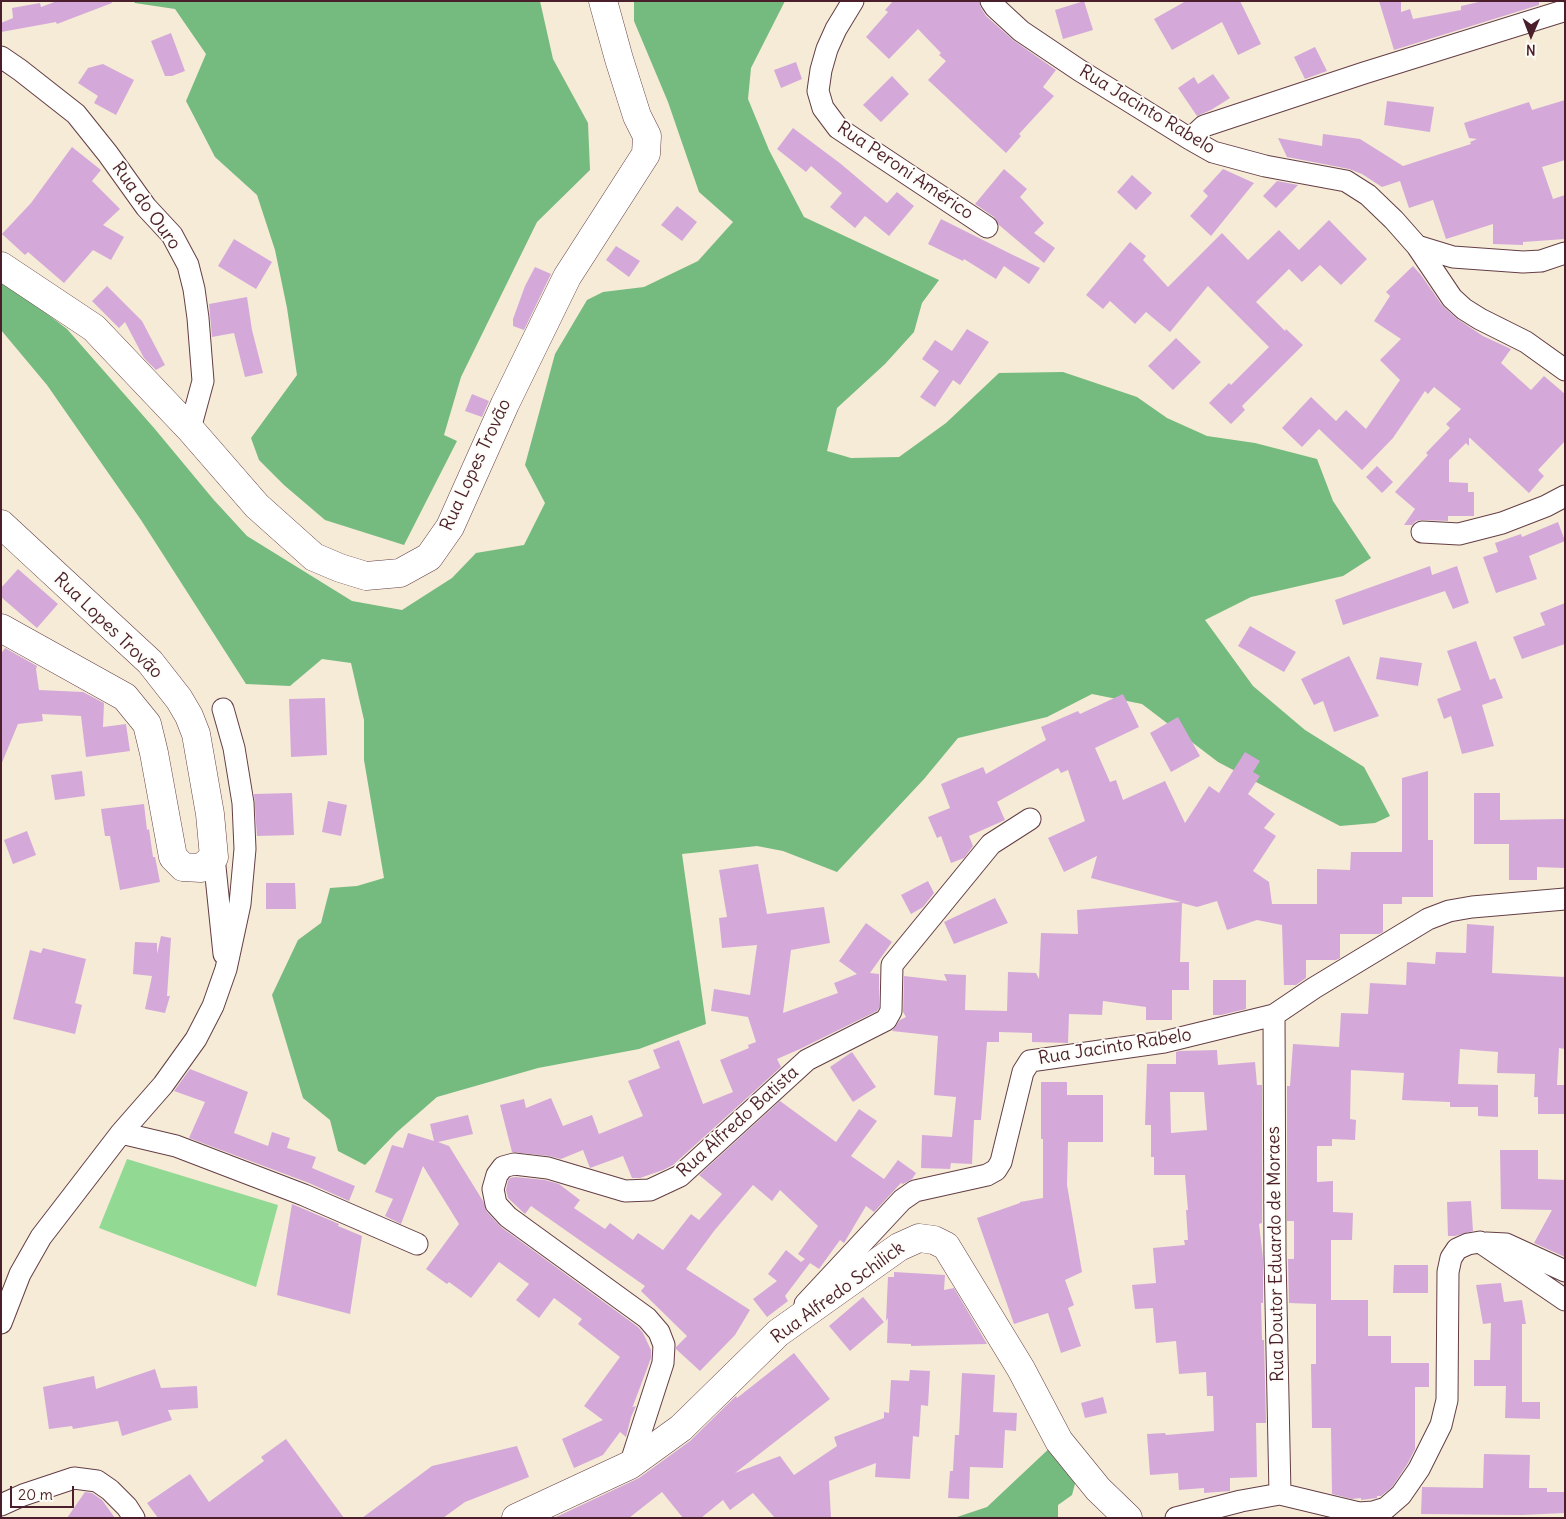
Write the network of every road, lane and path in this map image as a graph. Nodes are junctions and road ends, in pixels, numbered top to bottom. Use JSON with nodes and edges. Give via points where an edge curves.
{"nodes":[{"id":1,"x":603,"y":1,"type":"edge"},
{"id":2,"x":853,"y":1,"type":"edge"},
{"id":3,"x":991,"y":1,"type":"edge"},
{"id":4,"x":1560,"y":12,"type":"dead end"},
{"id":5,"x":1,"y":57,"type":"edge"},
{"id":6,"x":1190,"y":139,"type":"junction"},
{"id":7,"x":987,"y":228,"type":"dead end"},
{"id":8,"x":1417,"y":246,"type":"junction"},
{"id":9,"x":1565,"y":253,"type":"edge"},
{"id":10,"x":1,"y":266,"type":"edge"},
{"id":11,"x":1565,"y":370,"type":"edge"},
{"id":12,"x":190,"y":429,"type":"junction"},
{"id":13,"x":1565,"y":496,"type":"edge"},
{"id":14,"x":1,"y":524,"type":"edge"},
{"id":15,"x":1422,"y":532,"type":"dead end"},
{"id":16,"x":1,"y":628,"type":"edge"},
{"id":17,"x":223,"y":709,"type":"dead end"},
{"id":18,"x":1030,"y":819,"type":"dead end"},
{"id":19,"x":214,"y":856,"type":"junction"},
{"id":20,"x":1565,"y":899,"type":"edge"},
{"id":21,"x":226,"y":969,"type":"junction"},
{"id":22,"x":1274,"y":1015,"type":"junction"},
{"id":23,"x":121,"y":1133,"type":"junction"},
{"id":24,"x":1480,"y":1242,"type":"junction"},
{"id":25,"x":417,"y":1244,"type":"dead end"},
{"id":26,"x":1565,"y":1271,"type":"edge"},
{"id":27,"x":1565,"y":1300,"type":"edge"},
{"id":28,"x":1,"y":1323,"type":"edge"},
{"id":29,"x":778,"y":1333,"type":"junction"},
{"id":30,"x":630,"y":1465,"type":"junction"},
{"id":31,"x":1280,"y":1494,"type":"junction"},
{"id":32,"x":1,"y":1505,"type":"edge"},
{"id":33,"x":134,"y":1518,"type":"edge"},
{"id":34,"x":516,"y":1518,"type":"edge"},
{"id":35,"x":1128,"y":1518,"type":"edge"},
{"id":36,"x":1176,"y":1518,"type":"edge"}],
"edges":[{"from":1,"to":12,"type":"main road","name":"Rua Lopes Trovão","via":[[637,116],[647,136],[646,154],[567,277],[450,527],[429,557],[400,573],[366,576],[314,557],[257,506]]},
{"from":2,"to":7,"type":"street","name":"Rua Peroni Américo","via":[[833,36],[821,70],[818,91],[823,108],[838,128]]},
{"from":3,"to":6,"type":"street","name":"Rua Jacinto Rabelo","via":[[1021,31]]},
{"from":4,"to":6,"type":"street","via":[[1204,126]]},
{"from":5,"to":12,"type":"street","name":"Rua do Ouro","via":[[76,114],[146,208],[172,235],[188,266],[198,318],[203,381]]},
{"from":6,"to":8,"type":"street","name":"Rua Jacinto Rabelo","via":[[1213,152],[1346,181],[1368,195]]},
{"from":8,"to":9,"type":"street","via":[[1452,257],[1523,262],[1541,261]]},
{"from":8,"to":11,"type":"street","name":"Rua Jacinto Rabelo","via":[[1452,298],[1464,309],[1526,342]]},
{"from":10,"to":12,"type":"main road","name":"Rua Lopes Trovão","via":[[94,328]]},
{"from":13,"to":15,"type":"street","via":[[1502,523],[1460,534]]},
{"from":14,"to":19,"type":"main road","name":"Rua Lopes Trovão","via":[[150,662],[179,698],[196,734]]},
{"from":16,"to":19,"type":"main road","via":[[125,697],[147,724],[173,856],[183,867],[201,868]]},
{"from":17,"to":21,"type":"street","via":[[236,757],[245,849],[240,904]]},
{"from":18,"to":30,"type":"street","name":"Rua Alfredo Batista","via":[[991,844],[892,965],[891,1011],[886,1020],[807,1060],[680,1176],[650,1190],[626,1191],[548,1168],[514,1164],[503,1167],[496,1175],[493,1189],[496,1204],[508,1217],[647,1318],[659,1332],[664,1345],[663,1363]]},
{"from":19,"to":21,"type":"street"},
{"from":20,"to":22,"type":"street","name":"Rua Jacinto Rabelo","via":[[1472,907],[1428,919]]},
{"from":21,"to":23,"type":"street","via":[[213,1006],[196,1039],[163,1085]]},
{"from":22,"to":29,"type":"street","name":"Rua Jacinto Rabelo","via":[[1164,1042],[1030,1061],[1022,1072],[1001,1162],[996,1170],[987,1175],[915,1191],[902,1200]]},
{"from":22,"to":31,"type":"street","name":"Rua Doutor Eduardo de Moraes","via":[[1274,1255]]},
{"from":23,"to":25,"type":"street","via":[[176,1146],[304,1195]]},
{"from":23,"to":28,"type":"street","via":[[41,1236],[20,1274]]},
{"from":24,"to":26,"type":"street","via":[[1506,1244]]},
{"from":24,"to":27,"type":"street"},
{"from":24,"to":31,"type":"street","via":[[1457,1249],[1451,1258],[1448,1272],[1447,1400],[1441,1425],[1419,1469],[1401,1495],[1386,1508],[1359,1513]]},
{"from":29,"to":30,"type":"main road","name":"Rua Alfredo Schilick","via":[[681,1428]]},
{"from":29,"to":35,"type":"main road","name":"Rua Alfredo Schilick","via":[[899,1247],[919,1238],[946,1246],[1021,1368],[1059,1441],[1098,1489]]},
{"from":30,"to":34,"type":"main road","name":"Rua Alfredo Schilick"},
{"from":31,"to":36,"type":"street"},
{"from":32,"to":33,"type":"street","via":[[74,1478],[97,1481],[128,1507]]}]}
